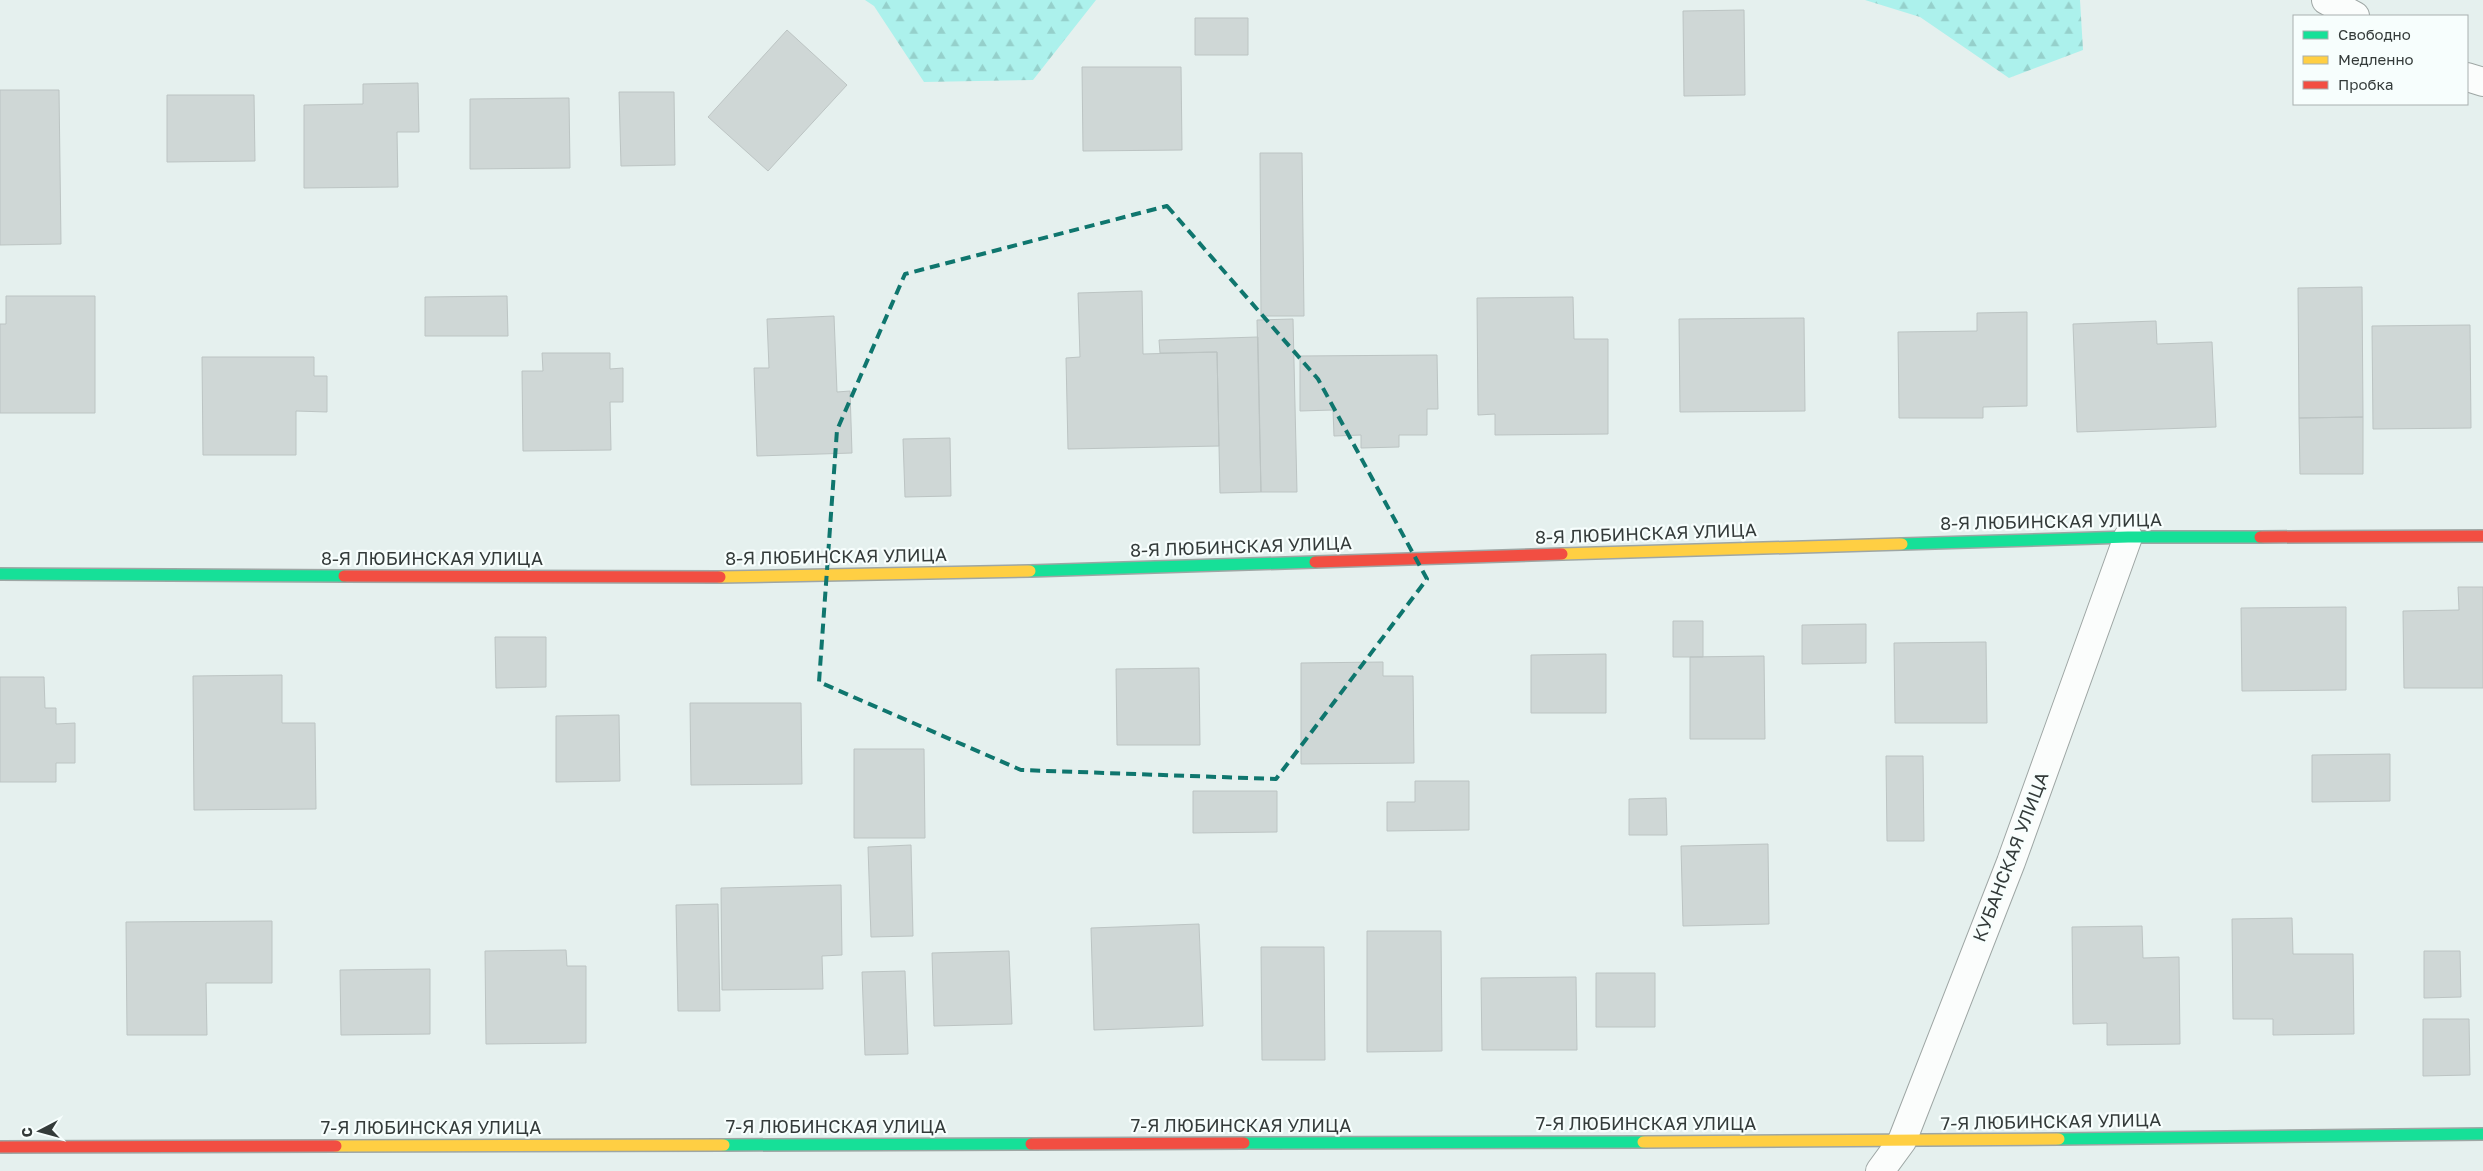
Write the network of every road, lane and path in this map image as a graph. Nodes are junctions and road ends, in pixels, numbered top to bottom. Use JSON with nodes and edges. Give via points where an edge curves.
{"nodes":[{"id":1,"x":2326,"y":0,"type":"edge"},
{"id":2,"x":2353,"y":15,"type":"edge"},
{"id":3,"x":2468,"y":77,"type":"edge"},
{"id":4,"x":2483,"y":82,"type":"edge"},
{"id":5,"x":2483,"y":536,"type":"edge"},
{"id":6,"x":2128,"y":537,"type":"junction"},
{"id":7,"x":0,"y":574,"type":"edge"},
{"id":8,"x":2483,"y":1134,"type":"edge"},
{"id":9,"x":1902,"y":1141,"type":"junction"},
{"id":10,"x":0,"y":1147,"type":"edge"},
{"id":11,"x":1880,"y":1171,"type":"edge"}],
"edges":[{"from":1,"to":2,"type":"street"},
{"from":3,"to":4,"type":"street"},
{"from":5,"to":6,"type":"street","name":"8-Я ЛЮБИНСКАЯ УЛИЦА"},
{"from":6,"to":7,"type":"street","name":"8-Я ЛЮБИНСКАЯ УЛИЦА","via":[[991,572],[635,578]]},
{"from":6,"to":9,"type":"street","name":"КУБАНСКАЯ УЛИЦА","via":[[2011,862]]},
{"from":8,"to":9,"type":"street","name":"7-Я ЛЮБИНСКАЯ УЛИЦА"},
{"from":9,"to":10,"type":"street","name":"7-Я ЛЮБИНСКАЯ УЛИЦА"},
{"from":9,"to":11,"type":"street","name":"КУБАНСКАЯ УЛИЦА"}]}
